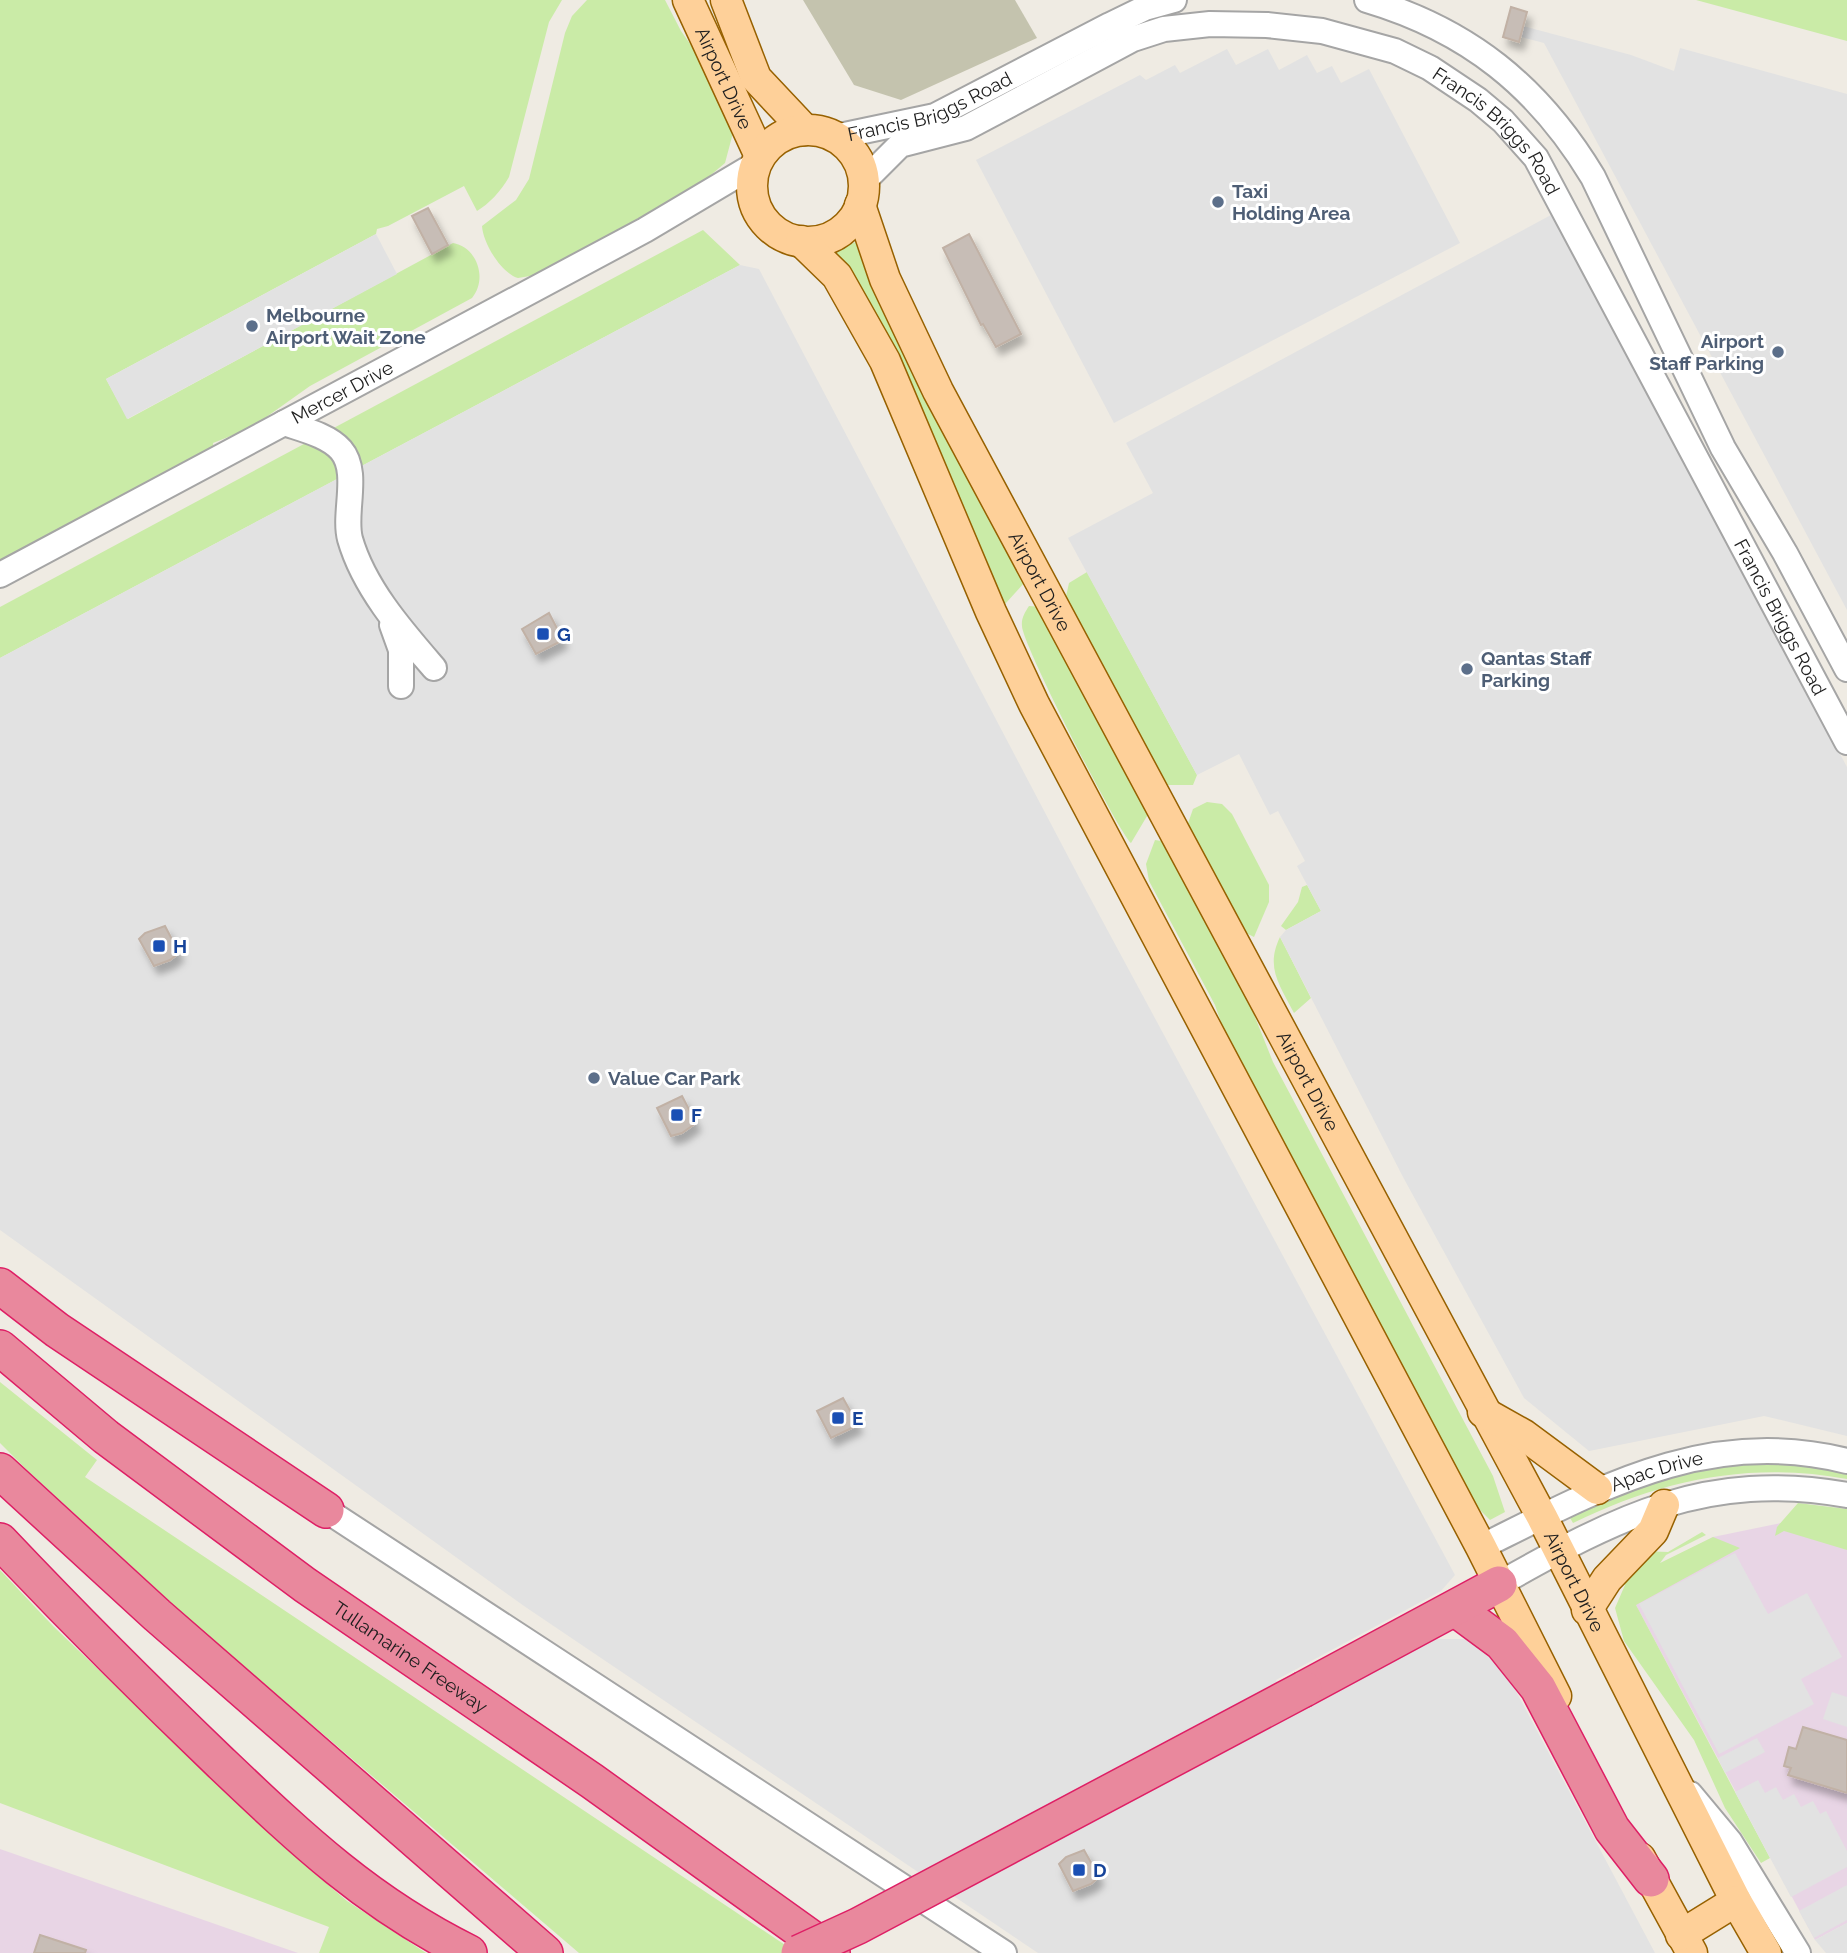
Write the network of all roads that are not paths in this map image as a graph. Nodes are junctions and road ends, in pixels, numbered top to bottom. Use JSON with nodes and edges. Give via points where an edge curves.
{"nodes":[{"id":1,"x":688,"y":0,"type":"edge"},
{"id":2,"x":726,"y":0,"type":"edge"},
{"id":3,"x":1174,"y":0,"type":"edge"},
{"id":4,"x":1367,"y":0,"type":"edge"},
{"id":5,"x":806,"y":130,"type":"junction"},
{"id":6,"x":835,"y":136,"type":"junction"},
{"id":7,"x":758,"y":160,"type":"junction"},
{"id":8,"x":862,"y":193,"type":"junction"},
{"id":9,"x":801,"y":241,"type":"junction"},
{"id":10,"x":284,"y":423,"type":"junction"},
{"id":11,"x":0,"y":575,"type":"edge"},
{"id":12,"x":386,"y":607,"type":"junction"},
{"id":13,"x":434,"y":668,"type":"dead end"},
{"id":14,"x":1847,"y":668,"type":"edge"},
{"id":15,"x":401,"y":686,"type":"dead end"},
{"id":16,"x":1847,"y":742,"type":"edge"},
{"id":17,"x":0,"y":1286,"type":"edge"},
{"id":18,"x":0,"y":1348,"type":"edge"},
{"id":19,"x":1483,"y":1412,"type":"junction"},
{"id":20,"x":1847,"y":1461,"type":"edge"},
{"id":21,"x":0,"y":1471,"type":"edge"},
{"id":22,"x":1597,"y":1489,"type":"junction"},
{"id":23,"x":1847,"y":1496,"type":"edge"},
{"id":24,"x":1664,"y":1505,"type":"junction"},
{"id":25,"x":326,"y":1510,"type":"joint"},
{"id":26,"x":1542,"y":1517,"type":"junction"},
{"id":27,"x":0,"y":1541,"type":"edge"},
{"id":28,"x":1481,"y":1547,"type":"junction"},
{"id":29,"x":1558,"y":1552,"type":"junction"},
{"id":30,"x":1499,"y":1584,"type":"junction"},
{"id":31,"x":1456,"y":1609,"type":"junction"},
{"id":32,"x":1587,"y":1610,"type":"junction"},
{"id":33,"x":1675,"y":1774,"type":"junction"},
{"id":34,"x":1651,"y":1879,"type":"junction"},
{"id":35,"x":732,"y":1881,"type":"junction"},
{"id":36,"x":1736,"y":1901,"type":"junction"},
{"id":37,"x":1686,"y":1944,"type":"edge"},
{"id":38,"x":469,"y":1953,"type":"edge"},
{"id":39,"x":545,"y":1953,"type":"edge"},
{"id":40,"x":799,"y":1953,"type":"edge"},
{"id":41,"x":832,"y":1953,"type":"edge"},
{"id":42,"x":859,"y":1953,"type":"edge"},
{"id":43,"x":1004,"y":1953,"type":"edge"},
{"id":44,"x":1766,"y":1953,"type":"edge"},
{"id":45,"x":1798,"y":1953,"type":"edge"}],
"edges":[{"from":1,"to":7,"type":"main road","name":"Airport Drive"},
{"from":2,"to":5,"type":"main road","name":"Airport Drive","via":[[756,78]]},
{"from":3,"to":6,"type":"street","name":"Francis Briggs Road","via":[[1145,8],[935,116]]},
{"from":4,"to":14,"type":"street","name":"Francis Briggs Road","via":[[1442,28],[1494,62],[1536,101],[1577,150],[1723,448]]},
{"from":5,"to":6,"type":"main road"},
{"from":5,"to":7,"type":"main road","via":[[783,135]]},
{"from":6,"to":8,"type":"main road","via":[[859,163]]},
{"from":7,"to":9,"type":"main road","via":[[752,188],[762,218],[786,237]]},
{"from":7,"to":10,"type":"street","name":"Mercer Drive","via":[[645,230]]},
{"from":8,"to":9,"type":"main road","via":[[847,226],[826,239]]},
{"from":8,"to":16,"type":"street","name":"Francis Briggs Road","via":[[900,145],[967,128],[1082,64],[1164,29],[1238,23],[1322,31],[1378,44],[1430,68],[1503,121],[1535,158]]},
{"from":8,"to":19,"type":"main road","name":"Airport Drive","via":[[885,279],[938,391]]},
{"from":9,"to":28,"type":"main road","via":[[837,276],[874,341],[1034,704]]},
{"from":10,"to":11,"type":"street","name":"Mercer Drive"},
{"from":10,"to":12,"type":"street","via":[[329,441],[344,454],[349,475],[349,537],[363,571]]},
{"from":12,"to":13,"type":"street"},
{"from":12,"to":15,"type":"street","via":[[401,650]]},
{"from":17,"to":25,"type":"highway","via":[[57,1330]]},
{"from":18,"to":35,"type":"highway","name":"Tullamarine Freeway","via":[[106,1437],[305,1586]]},
{"from":19,"to":22,"type":"main road"},
{"from":19,"to":26,"type":"main road","name":"Airport Drive"},
{"from":20,"to":22,"type":"street","name":"Apac Drive","via":[[1796,1452],[1725,1452],[1658,1466]]},
{"from":21,"to":39,"type":"highway","via":[[157,1615]]},
{"from":22,"to":26,"type":"street","name":"Apac Drive"},
{"from":23,"to":24,"type":"street","name":"Apac Drive","via":[[1788,1487],[1750,1487],[1698,1494]]},
{"from":24,"to":29,"type":"street","name":"Apac Drive"},
{"from":24,"to":32,"type":"main road","via":[[1653,1531],[1607,1579]]},
{"from":25,"to":43,"type":"street"},
{"from":26,"to":28,"type":"street","name":"Apac Drive"},
{"from":26,"to":29,"type":"main road","name":"Airport Drive"},
{"from":27,"to":38,"type":"highway","via":[[174,1718],[315,1852],[385,1906]]},
{"from":28,"to":30,"type":"main road"},
{"from":29,"to":30,"type":"street","name":"Apac Drive"},
{"from":29,"to":32,"type":"main road","name":"Airport Drive"},
{"from":30,"to":31,"type":"highway"},
{"from":30,"to":34,"type":"main road"},
{"from":31,"to":34,"type":"highway","via":[[1502,1643],[1538,1688],[1612,1829]]},
{"from":31,"to":40,"type":"highway","bridge":true},
{"from":32,"to":33,"type":"main road","name":"Airport Drive"},
{"from":33,"to":36,"type":"main road","name":"Airport Drive"},
{"from":33,"to":45,"type":"street","via":[[1730,1842]]},
{"from":34,"to":37,"type":"main road"},
{"from":35,"to":41,"type":"highway","name":"Tullamarine Freeway"},
{"from":35,"to":42,"type":"highway"},
{"from":36,"to":37,"type":"main road"},
{"from":36,"to":44,"type":"main road","name":"Airport Drive"}]}
